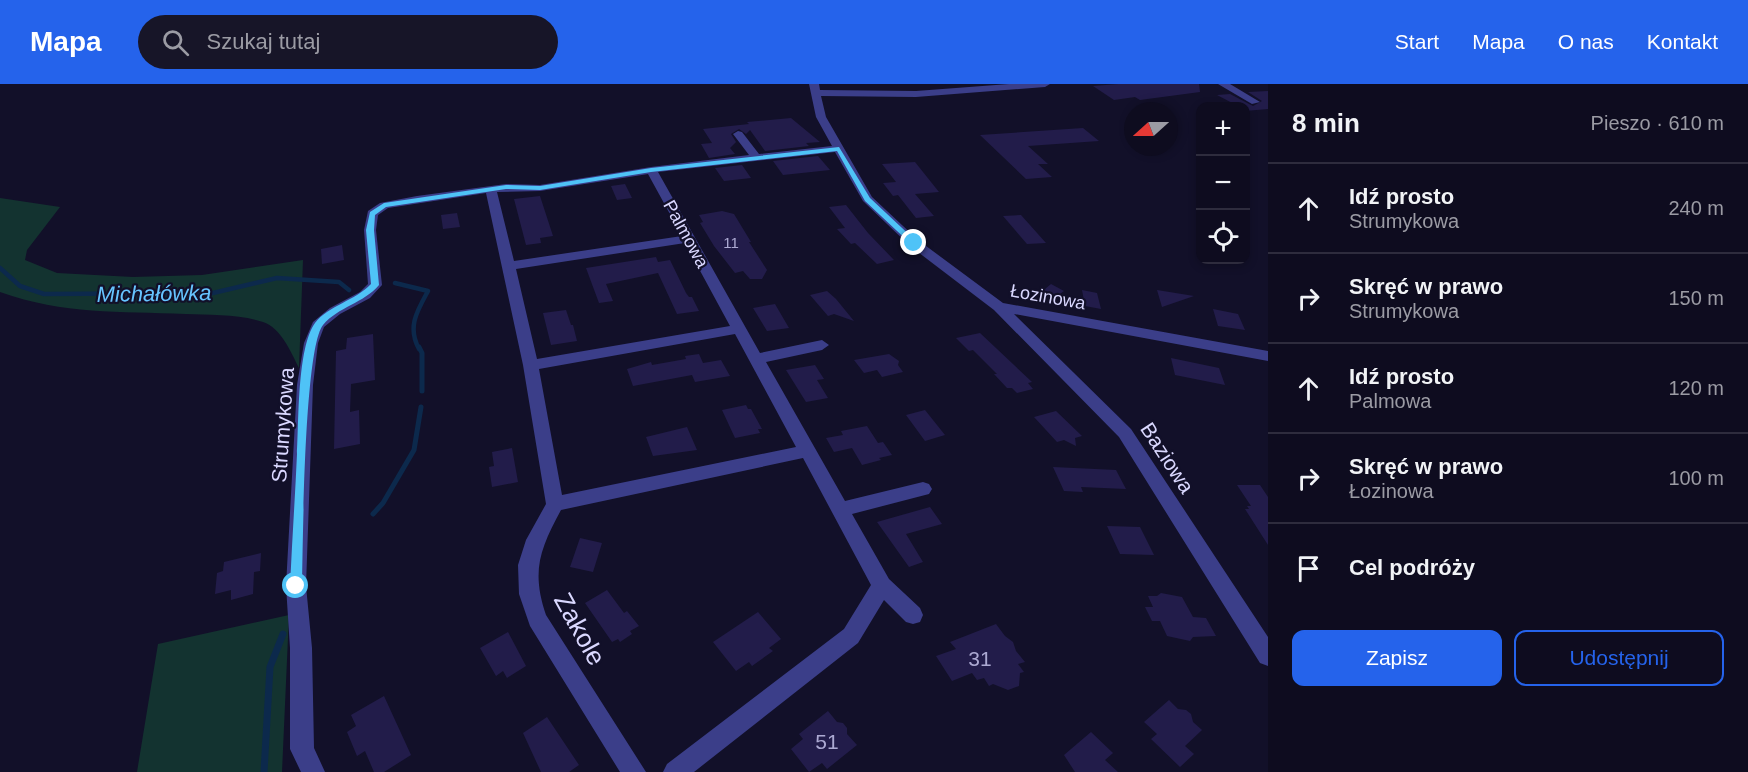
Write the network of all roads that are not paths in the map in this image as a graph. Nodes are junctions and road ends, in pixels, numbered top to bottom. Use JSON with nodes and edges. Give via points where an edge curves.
{"nodes":[{"id":1,"x":1045,"y":84,"type":"edge"},
{"id":2,"x":1223,"y":84,"type":"edge"},
{"id":3,"x":814,"y":88,"type":"edge"},
{"id":4,"x":1255,"y":102,"type":"dead end"},
{"id":5,"x":738,"y":134,"type":"dead end"},
{"id":6,"x":839,"y":148,"type":"junction"},
{"id":7,"x":756,"y":158,"type":"junction"},
{"id":8,"x":651,"y":170,"type":"junction"},
{"id":9,"x":491,"y":189,"type":"junction"},
{"id":10,"x":690,"y":239,"type":"junction"},
{"id":11,"x":508,"y":266,"type":"junction"},
{"id":12,"x":999,"y":307,"type":"junction"},
{"id":13,"x":739,"y":329,"type":"junction"},
{"id":14,"x":822,"y":345,"type":"dead end"},
{"id":15,"x":1268,"y":356,"type":"edge"},
{"id":16,"x":755,"y":359,"type":"junction"},
{"id":17,"x":531,"y":366,"type":"junction"},
{"id":18,"x":806,"y":451,"type":"junction"},
{"id":19,"x":923,"y":489,"type":"dead end"},
{"id":20,"x":555,"y":504,"type":"junction"},
{"id":21,"x":840,"y":510,"type":"junction"},
{"id":22,"x":882,"y":585,"type":"junction"},
{"id":23,"x":913,"y":615,"type":"dead end"},
{"id":24,"x":1268,"y":656,"type":"edge"},
{"id":25,"x":313,"y":772,"type":"edge"},
{"id":26,"x":634,"y":772,"type":"edge"},
{"id":27,"x":675,"y":772,"type":"edge"}],
"edges":[{"from":1,"to":3,"type":"street","via":[[916,94]]},
{"from":2,"to":4,"type":"street"},
{"from":3,"to":6,"type":"street","name":"Łozinowa","via":[[821,117]]},
{"from":5,"to":7,"type":"street"},
{"from":6,"to":7,"type":"street","name":"Palmowa"},
{"from":6,"to":12,"type":"street","name":"Łozinowa","via":[[867,200],[914,243]]},
{"from":7,"to":8,"type":"street","name":"Palmowa"},
{"from":8,"to":9,"type":"street","name":"Strumykowa","via":[[540,188]]},
{"from":8,"to":10,"type":"street","name":"Palmowa"},
{"from":9,"to":11,"type":"street"},
{"from":9,"to":25,"type":"street","name":"Strumykowa","via":[[384,206],[372,214],[375,285],[318,325],[311,343],[304,396],[296,586],[302,750]]},
{"from":10,"to":11,"type":"street"},
{"from":10,"to":13,"type":"street","name":"Palmowa"},
{"from":11,"to":17,"type":"street"},
{"from":12,"to":15,"type":"street","name":"Łozinowa"},
{"from":12,"to":24,"type":"street","name":"Baziowa","via":[[1125,433]]},
{"from":13,"to":16,"type":"street","name":"Palmowa"},
{"from":13,"to":17,"type":"street"},
{"from":14,"to":16,"type":"street"},
{"from":16,"to":18,"type":"street","name":"Palmowa"},
{"from":17,"to":20,"type":"street"},
{"from":18,"to":20,"type":"street"},
{"from":18,"to":21,"type":"street","name":"Palmowa"},
{"from":19,"to":21,"type":"street"},
{"from":20,"to":26,"type":"street","name":"Zakole","via":[[535,540],[528,565],[529,594],[537,619]]},
{"from":21,"to":22,"type":"street","name":"Palmowa"},
{"from":22,"to":23,"type":"street","name":"Palmowa"},
{"from":22,"to":27,"type":"street","via":[[851,636]]}]}
